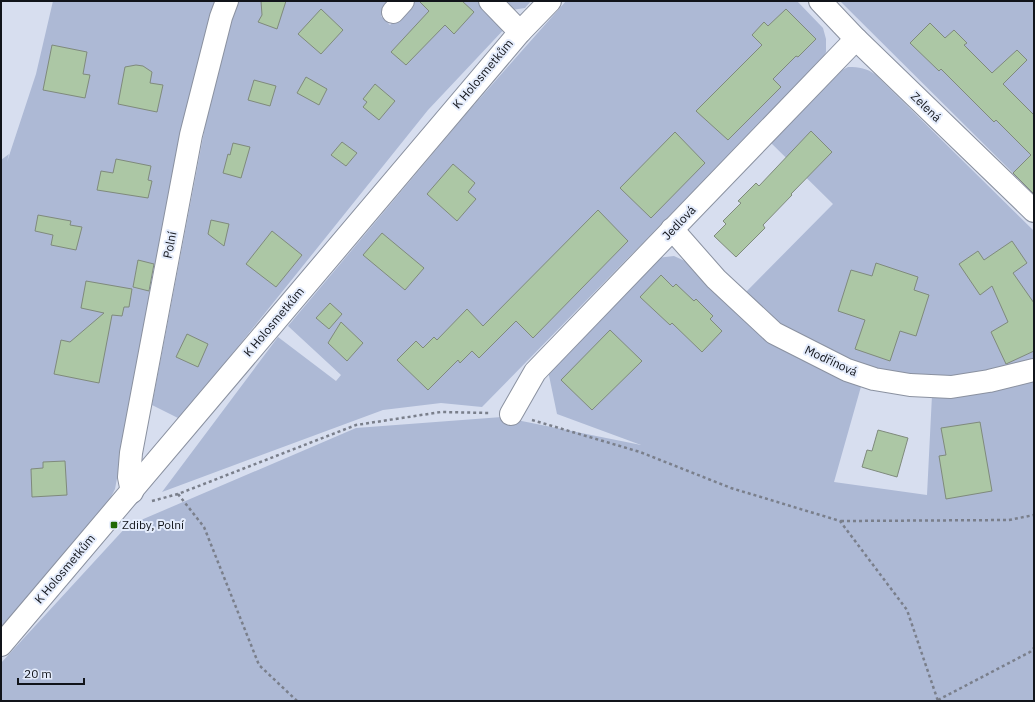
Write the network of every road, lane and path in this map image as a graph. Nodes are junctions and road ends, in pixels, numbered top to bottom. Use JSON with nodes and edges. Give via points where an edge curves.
{"nodes":[{"id":1,"x":227,"y":1,"type":"edge"},
{"id":2,"x":490,"y":1,"type":"edge"},
{"id":3,"x":550,"y":1,"type":"edge"},
{"id":4,"x":820,"y":1,"type":"edge"},
{"id":5,"x":520,"y":32,"type":"junction"},
{"id":6,"x":856,"y":39,"type":"junction"},
{"id":7,"x":1034,"y":211,"type":"edge"},
{"id":8,"x":672,"y":229,"type":"junction"},
{"id":9,"x":1034,"y":370,"type":"edge"},
{"id":10,"x":511,"y":414,"type":"junction"},
{"id":11,"x":132,"y":492,"type":"junction"},
{"id":12,"x":178,"y":494,"type":"junction"},
{"id":13,"x":1034,"y":515,"type":"edge"},
{"id":14,"x":840,"y":520,"type":"junction"},
{"id":15,"x":1,"y":645,"type":"edge"},
{"id":16,"x":1034,"y":648,"type":"edge"},
{"id":17,"x":297,"y":701,"type":"edge"},
{"id":18,"x":938,"y":701,"type":"edge"}],
"edges":[{"from":1,"to":11,"type":"street","name":"Polní","via":[[191,135],[131,453],[129,477]]},
{"from":2,"to":5,"type":"street"},
{"from":3,"to":5,"type":"street","name":"K Holosmetkům"},
{"from":4,"to":6,"type":"street","name":"Zelená"},
{"from":5,"to":11,"type":"street","name":"K Holosmetkům","via":[[341,241]]},
{"from":6,"to":7,"type":"street","name":"Zelená"},
{"from":6,"to":8,"type":"street","name":"Jedlová"},
{"from":8,"to":9,"type":"street","name":"Modřínová","via":[[716,279],[774,333],[847,370],[910,385],[951,387],[989,382]]},
{"from":8,"to":10,"type":"street","name":"Jedlová","via":[[534,372]]},
{"from":10,"to":12,"type":"path","via":[[441,412],[356,425]]},
{"from":10,"to":14,"type":"path","via":[[640,452],[731,488]]},
{"from":11,"to":12,"type":"path","via":[[151,501]]},
{"from":11,"to":15,"type":"street","name":"K Holosmetkům"},
{"from":12,"to":17,"type":"path","via":[[204,527],[259,665]]},
{"from":13,"to":14,"type":"path","via":[[1009,520]]},
{"from":14,"to":18,"type":"path","via":[[908,610]]},
{"from":16,"to":18,"type":"path"}]}
